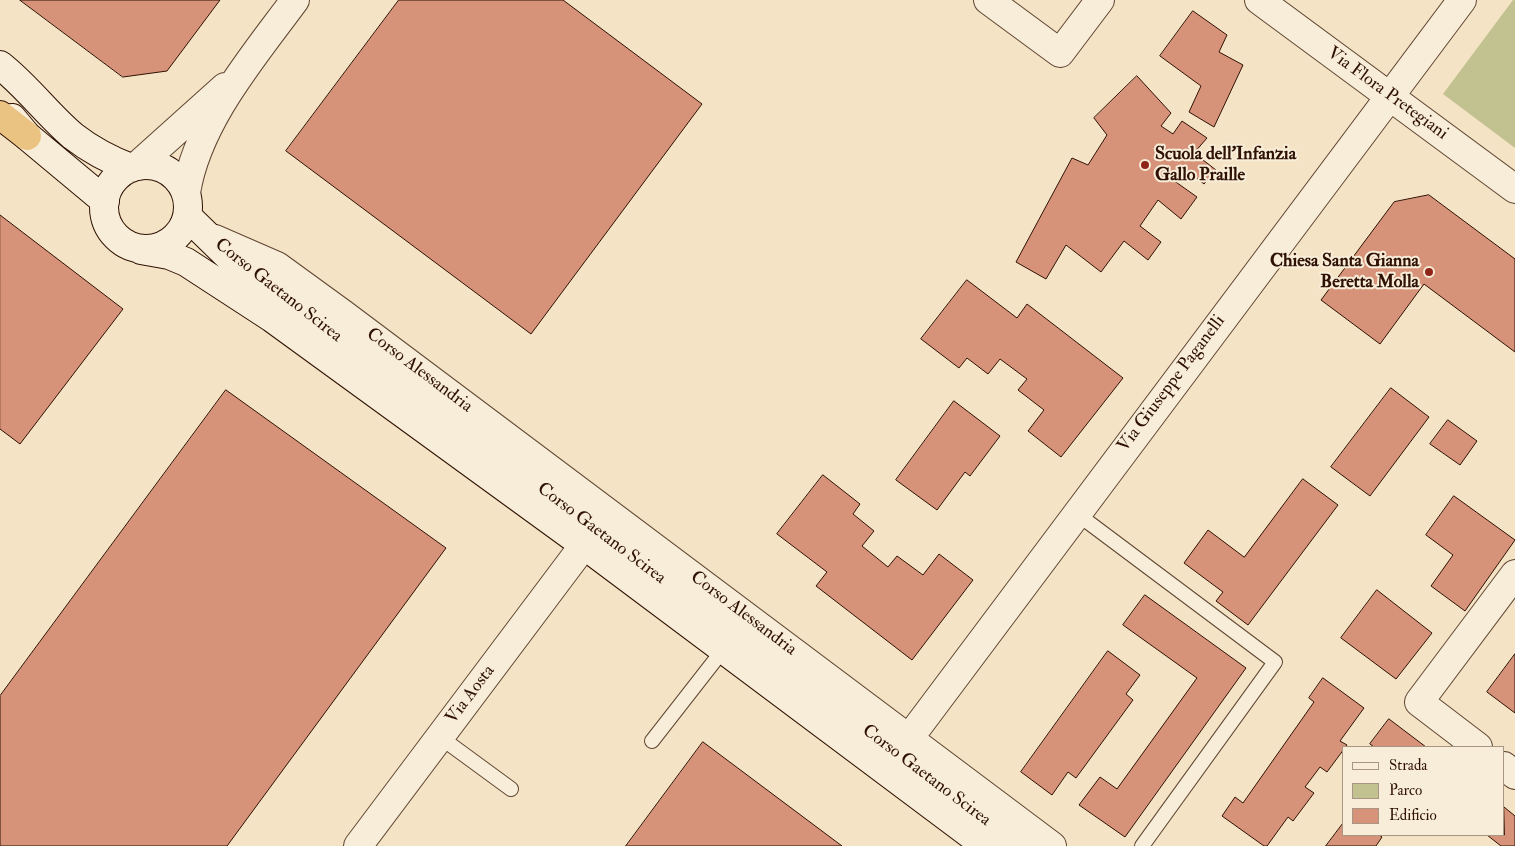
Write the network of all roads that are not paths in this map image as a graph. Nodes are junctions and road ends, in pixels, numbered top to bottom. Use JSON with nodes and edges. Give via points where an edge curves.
{"nodes":[{"id":1,"x":295,"y":0,"type":"edge"},
{"id":2,"x":988,"y":0,"type":"edge"},
{"id":3,"x":1100,"y":0,"type":"edge"},
{"id":4,"x":1258,"y":0,"type":"edge"},
{"id":5,"x":1462,"y":0,"type":"edge"},
{"id":6,"x":0,"y":66,"type":"edge"},
{"id":7,"x":239,"y":75,"type":"junction"},
{"id":8,"x":1390,"y":96,"type":"junction"},
{"id":9,"x":0,"y":104,"type":"edge"},
{"id":10,"x":0,"y":114,"type":"edge"},
{"id":11,"x":27,"y":136,"type":"junction"},
{"id":12,"x":134,"y":167,"type":"junction"},
{"id":13,"x":1515,"y":189,"type":"edge"},
{"id":14,"x":104,"y":202,"type":"junction"},
{"id":15,"x":187,"y":205,"type":"junction"},
{"id":16,"x":141,"y":250,"type":"junction"},
{"id":17,"x":1076,"y":513,"type":"junction"},
{"id":18,"x":584,"y":545,"type":"junction"},
{"id":19,"x":1515,"y":574,"type":"edge"},
{"id":20,"x":722,"y":650,"type":"junction"},
{"id":21,"x":440,"y":737,"type":"junction"},
{"id":22,"x":652,"y":741,"type":"dead end"},
{"id":23,"x":1477,"y":746,"type":"edge"},
{"id":24,"x":897,"y":755,"type":"junction"},
{"id":25,"x":1505,"y":767,"type":"edge"},
{"id":26,"x":1515,"y":775,"type":"edge"},
{"id":27,"x":511,"y":788,"type":"dead end"},
{"id":28,"x":974,"y":843,"type":"edge"},
{"id":29,"x":358,"y":846,"type":"edge"},
{"id":30,"x":1020,"y":846,"type":"edge"},
{"id":31,"x":1052,"y":846,"type":"edge"},
{"id":32,"x":1142,"y":846,"type":"edge"}],
"edges":[{"from":1,"to":7,"type":"street"},
{"from":2,"to":3,"type":"street","via":[[1060,53]]},
{"from":4,"to":8,"type":"street","name":"Via Flora Pretegiani"},
{"from":5,"to":8,"type":"street","name":"Via Giuseppe Paganelli"},
{"from":6,"to":12,"type":"street","via":[[20,81],[72,135],[109,159]]},
{"from":7,"to":12,"type":"street"},
{"from":7,"to":15,"type":"street","via":[[203,138],[190,172]]},
{"from":8,"to":13,"type":"street","name":"Via Flora Pretegiani"},
{"from":8,"to":17,"type":"street","name":"Via Giuseppe Paganelli"},
{"from":9,"to":11,"type":"street"},
{"from":10,"to":11,"type":"highway"},
{"from":11,"to":14,"type":"street"},
{"from":12,"to":14,"type":"street","via":[[116,178]]},
{"from":12,"to":15,"type":"street","via":[[158,166],[168,170],[176,177]]},
{"from":14,"to":16,"type":"street","via":[[109,228],[128,246]]},
{"from":15,"to":16,"type":"street","via":[[176,238],[154,249]]},
{"from":15,"to":24,"type":"street","name":"Corso Gaetano Scirea","via":[[208,236],[228,256]]},
{"from":16,"to":18,"type":"street","via":[[186,262],[272,318]]},
{"from":17,"to":24,"type":"street","name":"Via Giuseppe Paganelli"},
{"from":17,"to":32,"type":"lane","via":[[1275,662]]},
{"from":18,"to":20,"type":"street"},
{"from":18,"to":21,"type":"street","name":"Via Aosta"},
{"from":19,"to":23,"type":"street","via":[[1419,702]]},
{"from":20,"to":22,"type":"lane"},
{"from":20,"to":24,"type":"street"},
{"from":21,"to":27,"type":"lane"},
{"from":21,"to":29,"type":"street","name":"Via Aosta"},
{"from":24,"to":28,"type":"street"},
{"from":24,"to":30,"type":"street","name":"Corso Gaetano Scirea"},
{"from":24,"to":31,"type":"street"},
{"from":25,"to":26,"type":"street"}]}
